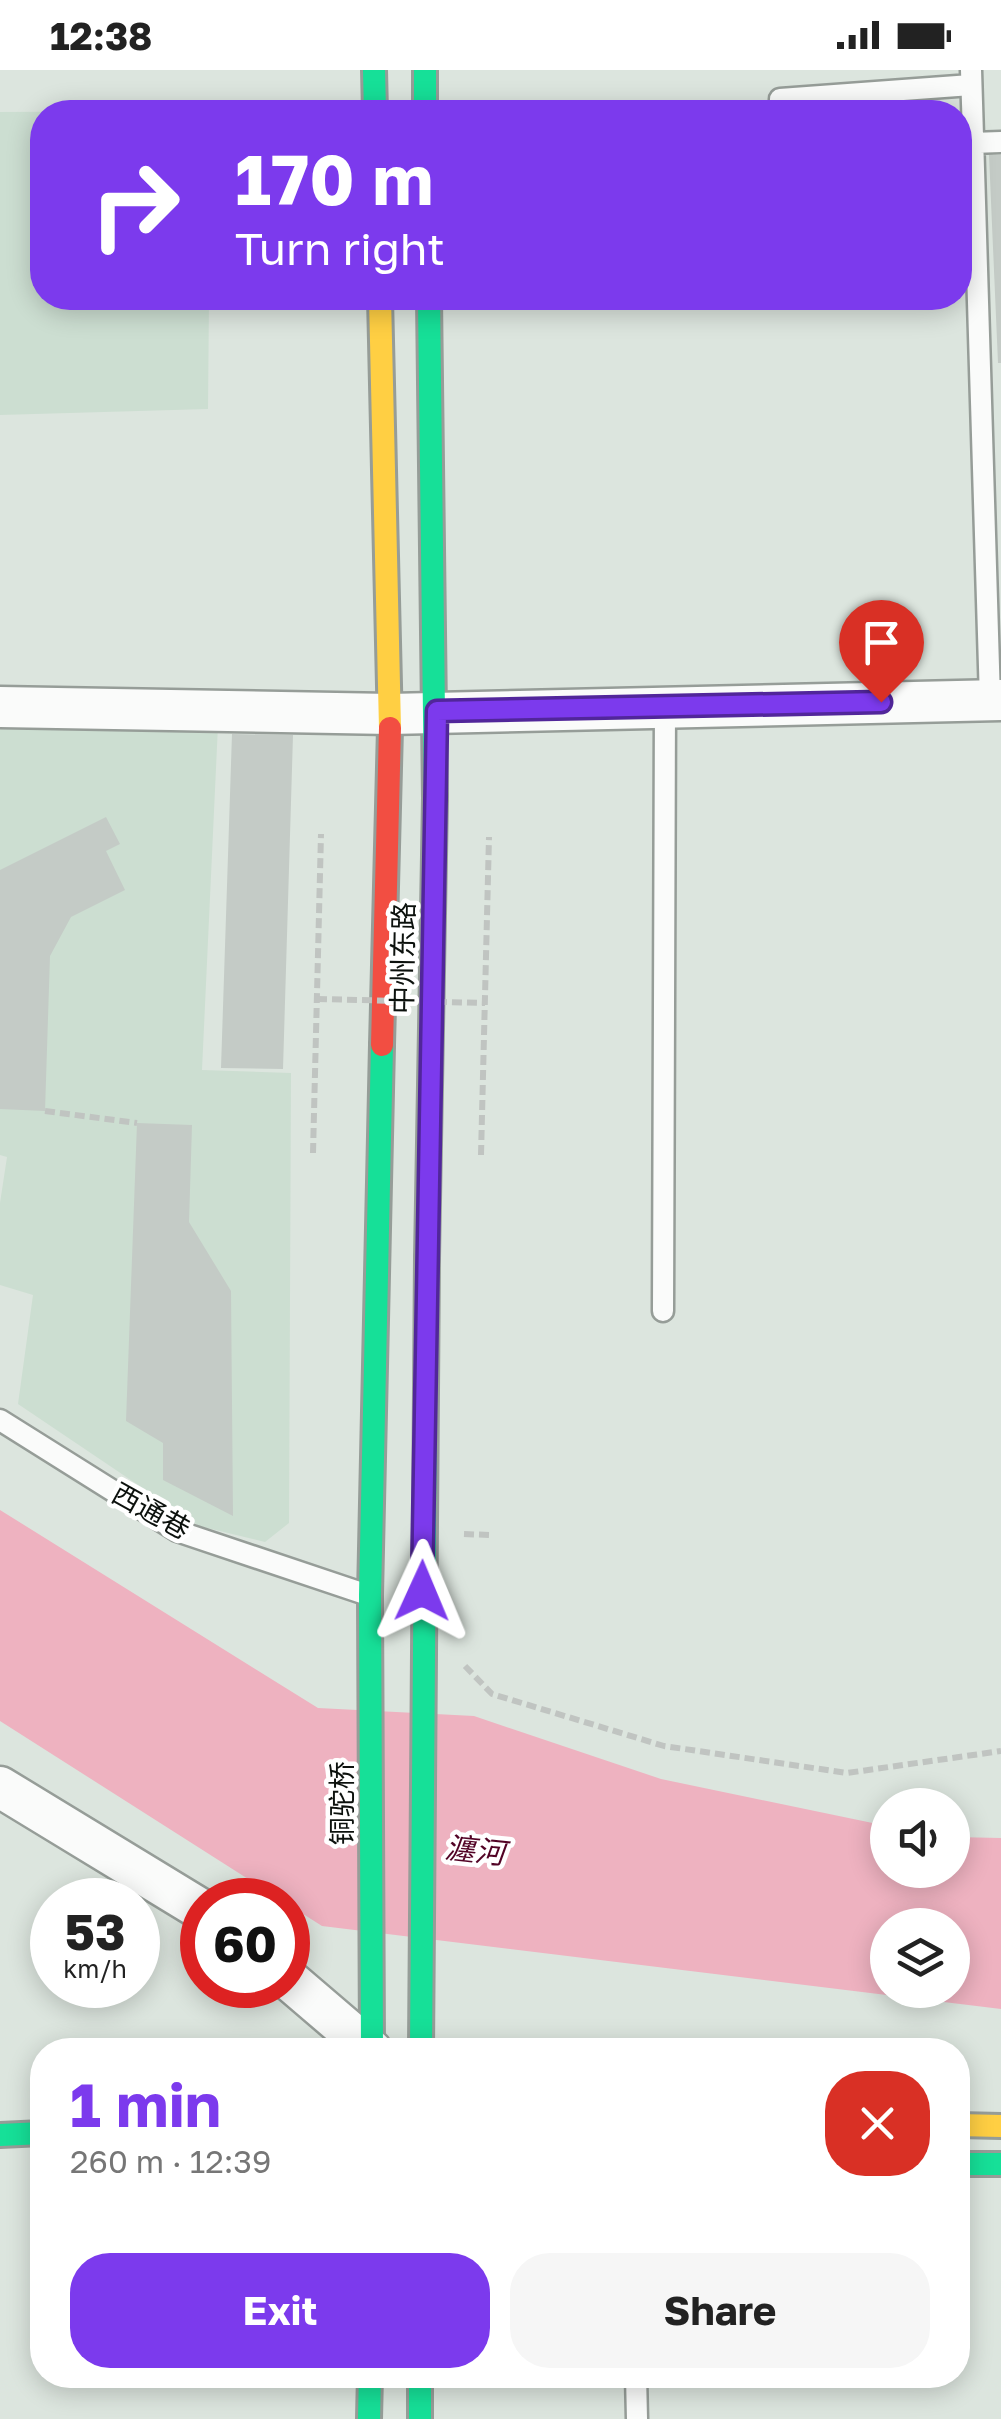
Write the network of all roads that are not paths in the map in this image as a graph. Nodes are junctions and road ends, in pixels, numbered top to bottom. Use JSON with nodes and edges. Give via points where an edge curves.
{"nodes":[{"id":1,"x":374,"y":70,"type":"edge"},
{"id":2,"x":425,"y":70,"type":"edge"},
{"id":3,"x":971,"y":77,"type":"edge"},
{"id":4,"x":780,"y":99,"type":"dead end"},
{"id":5,"x":375,"y":100,"type":"edge"},
{"id":6,"x":426,"y":100,"type":"edge"},
{"id":7,"x":1001,"y":142,"type":"edge"},
{"id":8,"x":972,"y":144,"type":"joint"},
{"id":9,"x":380,"y":310,"type":"edge"},
{"id":10,"x":429,"y":310,"type":"edge"},
{"id":11,"x":991,"y":416,"type":"edge"},
{"id":12,"x":995,"y":700,"type":"edge"},
{"id":13,"x":665,"y":706,"type":"junction"},
{"id":14,"x":0,"y":707,"type":"edge"},
{"id":15,"x":437,"y":711,"type":"junction"},
{"id":16,"x":390,"y":714,"type":"junction"},
{"id":17,"x":663,"y":1311,"type":"dead end"},
{"id":18,"x":0,"y":1420,"type":"edge"},
{"id":19,"x":370,"y":1595,"type":"junction"},
{"id":20,"x":0,"y":1787,"type":"edge"},
{"id":21,"x":180,"y":1897,"type":"edge"},
{"id":22,"x":310,"y":1995,"type":"edge"},
{"id":23,"x":372,"y":2037,"type":"edge"},
{"id":24,"x":421,"y":2038,"type":"edge"},
{"id":25,"x":970,"y":2125,"type":"edge"},
{"id":26,"x":1001,"y":2126,"type":"edge"},
{"id":27,"x":30,"y":2133,"type":"edge"},
{"id":28,"x":0,"y":2134,"type":"edge"},
{"id":29,"x":970,"y":2164,"type":"edge"},
{"id":30,"x":1001,"y":2164,"type":"edge"},
{"id":31,"x":370,"y":2388,"type":"edge"},
{"id":32,"x":420,"y":2388,"type":"edge"},
{"id":33,"x":636,"y":2388,"type":"edge"},
{"id":34,"x":370,"y":2419,"type":"edge"},
{"id":35,"x":420,"y":2419,"type":"edge"},
{"id":36,"x":637,"y":2419,"type":"edge"}],
"edges":[{"from":1,"to":5,"type":"main road"},
{"from":2,"to":6,"type":"main road"},
{"from":3,"to":4,"type":"lane"},
{"from":7,"to":8,"type":"lane"},
{"from":8,"to":11,"type":"lane"},
{"from":9,"to":16,"type":"main road","name":"中州东路"},
{"from":10,"to":15,"type":"main road","name":"中州东路"},
{"from":11,"to":12,"type":"lane"},
{"from":12,"to":13,"type":"street"},
{"from":13,"to":15,"type":"street"},
{"from":13,"to":17,"type":"lane"},
{"from":14,"to":16,"type":"street"},
{"from":15,"to":16,"type":"street"},
{"from":15,"to":24,"type":"main road","name":"中州东路","via":[[421,1620]]},
{"from":16,"to":19,"type":"main road","name":"中州东路"},
{"from":18,"to":19,"type":"lane","name":"西通巷","via":[[177,1531]]},
{"from":19,"to":23,"type":"main road","name":"铜驼桥"},
{"from":20,"to":21,"type":"street"},
{"from":22,"to":23,"type":"street"},
{"from":25,"to":26,"type":"main road"},
{"from":27,"to":28,"type":"main road"},
{"from":29,"to":30,"type":"main road"},
{"from":31,"to":34,"type":"main road"},
{"from":32,"to":35,"type":"main road"},
{"from":33,"to":36,"type":"lane"}]}
